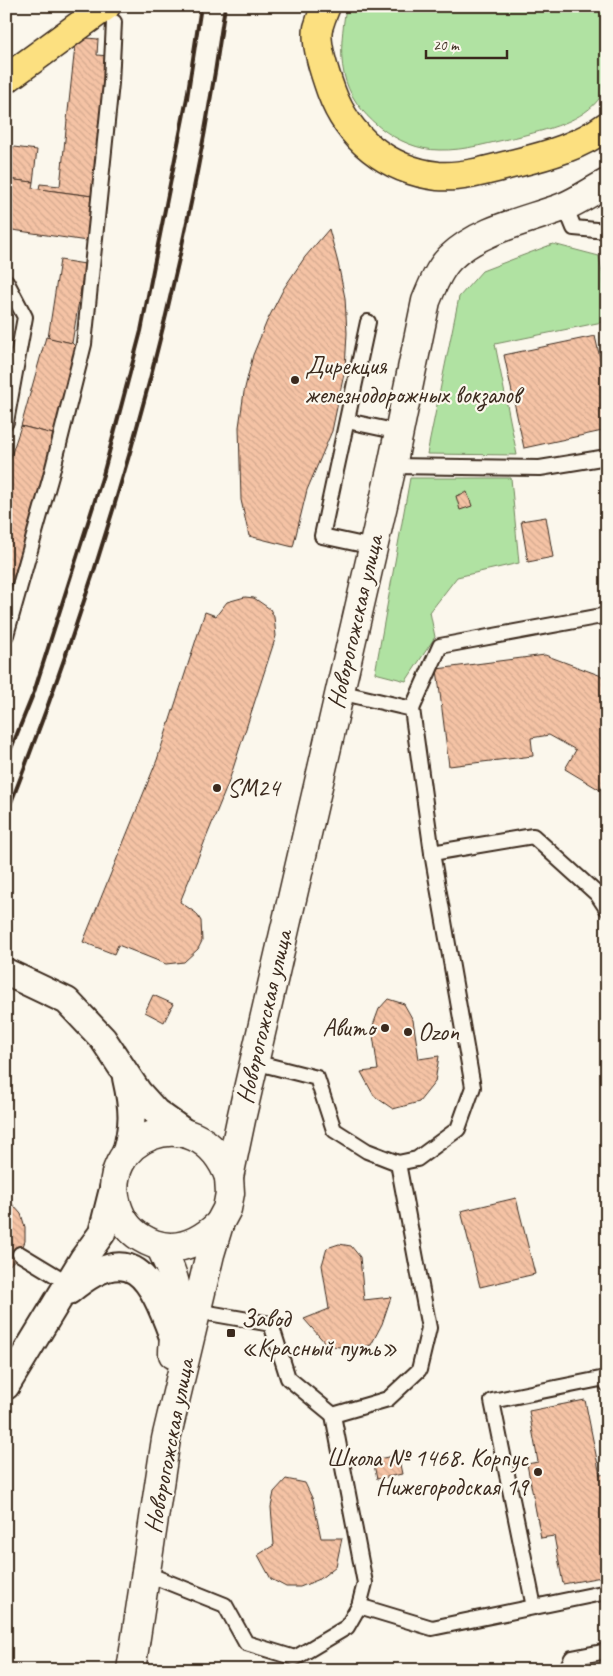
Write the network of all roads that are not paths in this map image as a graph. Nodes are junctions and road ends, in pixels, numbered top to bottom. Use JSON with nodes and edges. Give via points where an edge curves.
{"nodes":[{"id":1,"x":326,"y":6,"type":"edge"},
{"id":2,"x":110,"y":14,"type":"edge"},
{"id":3,"x":6,"y":78,"type":"edge"},
{"id":4,"x":607,"y":126,"type":"edge"},
{"id":5,"x":607,"y":183,"type":"edge"},
{"id":6,"x":607,"y":201,"type":"edge"},
{"id":7,"x":565,"y":206,"type":"junction"},
{"id":8,"x":607,"y":231,"type":"edge"},
{"id":9,"x":6,"y":281,"type":"edge"},
{"id":10,"x":368,"y":322,"type":"dead end"},
{"id":11,"x":347,"y":421,"type":"junction"},
{"id":12,"x":6,"y":422,"type":"edge"},
{"id":13,"x":399,"y":432,"type":"junction"},
{"id":14,"x":607,"y":456,"type":"edge"},
{"id":15,"x":392,"y":466,"type":"junction"},
{"id":16,"x":372,"y":547,"type":"junction"},
{"id":17,"x":607,"y":615,"type":"edge"},
{"id":18,"x":6,"y":635,"type":"edge"},
{"id":19,"x":339,"y":692,"type":"junction"},
{"id":20,"x":412,"y":709,"type":"junction"},
{"id":21,"x":432,"y":853,"type":"junction"},
{"id":22,"x":607,"y":909,"type":"edge"},
{"id":23,"x":6,"y":972,"type":"edge"},
{"id":24,"x":254,"y":1062,"type":"junction"},
{"id":25,"x":124,"y":1070,"type":"junction"},
{"id":26,"x":242,"y":1115,"type":"junction"},
{"id":27,"x":192,"y":1135,"type":"junction"},
{"id":28,"x":125,"y":1155,"type":"junction"},
{"id":29,"x":398,"y":1163,"type":"junction"},
{"id":30,"x":229,"y":1177,"type":"junction"},
{"id":31,"x":114,"y":1185,"type":"junction"},
{"id":32,"x":219,"y":1224,"type":"junction"},
{"id":33,"x":152,"y":1243,"type":"junction"},
{"id":34,"x":94,"y":1246,"type":"junction"},
{"id":35,"x":20,"y":1254,"type":"dead end"},
{"id":36,"x":63,"y":1291,"type":"junction"},
{"id":37,"x":197,"y":1311,"type":"junction"},
{"id":38,"x":172,"y":1337,"type":"junction"},
{"id":39,"x":607,"y":1384,"type":"edge"},
{"id":40,"x":6,"y":1386,"type":"edge"},
{"id":41,"x":177,"y":1395,"type":"junction"},
{"id":42,"x":333,"y":1415,"type":"junction"},
{"id":43,"x":145,"y":1573,"type":"junction"},
{"id":44,"x":607,"y":1592,"type":"edge"},
{"id":45,"x":359,"y":1606,"type":"junction"},
{"id":46,"x":534,"y":1607,"type":"junction"},
{"id":47,"x":607,"y":1651,"type":"edge"},
{"id":48,"x":131,"y":1670,"type":"edge"},
{"id":49,"x":566,"y":1670,"type":"edge"}],
"edges":[{"from":1,"to":4,"type":"main road","via":[[318,29],[323,69],[337,108],[355,136],[381,156],[410,170],[439,176],[474,173],[551,155],[590,138]]},
{"from":2,"to":3,"type":"main road"},
{"from":2,"to":18,"type":"lane","via":[[111,83],[84,344],[52,476]]},
{"from":5,"to":7,"type":"street"},
{"from":6,"to":7,"type":"street"},
{"from":7,"to":8,"type":"lane","via":[[574,228]]},
{"from":7,"to":13,"type":"street","name":"Новорогожская улица","via":[[489,233],[450,258],[434,281],[426,301]]},
{"from":9,"to":12,"type":"lane","via":[[25,317]]},
{"from":10,"to":11,"type":"lane"},
{"from":11,"to":13,"type":"lane"},
{"from":11,"to":16,"type":"lane","via":[[322,536]]},
{"from":13,"to":15,"type":"street","name":"Новорогожская улица"},
{"from":14,"to":15,"type":"lane","via":[[540,468]]},
{"from":15,"to":16,"type":"street","name":"Новорогожская улица"},
{"from":16,"to":19,"type":"street","name":"Новорогожская улица"},
{"from":17,"to":20,"type":"lane","via":[[440,646]]},
{"from":19,"to":20,"type":"lane"},
{"from":19,"to":24,"type":"street","name":"Новорогожская улица"},
{"from":20,"to":21,"type":"lane"},
{"from":21,"to":22,"type":"lane","via":[[533,836],[597,894]]},
{"from":21,"to":29,"type":"lane","via":[[473,1087],[458,1130],[417,1159]]},
{"from":23,"to":25,"type":"street","via":[[67,1000],[104,1039]]},
{"from":24,"to":26,"type":"street","name":"Новорогожская улица"},
{"from":24,"to":29,"type":"lane","via":[[317,1078],[334,1130],[367,1151]]},
{"from":25,"to":27,"type":"street","via":[[156,1112]]},
{"from":25,"to":28,"type":"street","via":[[131,1100],[132,1130]]},
{"from":26,"to":27,"type":"street","name":"Новорогожская улица","via":[[232,1127],[216,1137]]},
{"from":26,"to":30,"type":"street","name":"Новорогожская улица"},
{"from":27,"to":28,"type":"street","name":"Новорогожская улица","via":[[168,1131],[151,1135]]},
{"from":27,"to":30,"type":"street","name":"Новорогожская улица","via":[[213,1148]]},
{"from":28,"to":31,"type":"street","name":"Новорогожская улица"},
{"from":29,"to":42,"type":"lane","via":[[429,1328],[419,1370],[388,1399]]},
{"from":30,"to":32,"type":"street","name":"Новорогожская улица","via":[[227,1209]]},
{"from":31,"to":33,"type":"street","name":"Новорогожская улица","via":[[115,1202],[121,1217],[131,1230]]},
{"from":31,"to":34,"type":"street","via":[[102,1233]]},
{"from":32,"to":33,"type":"street","name":"Новорогожская улица","via":[[192,1244],[176,1247]]},
{"from":32,"to":37,"type":"street","name":"Новорогожская улица"},
{"from":33,"to":34,"type":"street","via":[[122,1236]]},
{"from":33,"to":38,"type":"street","via":[[172,1272],[178,1301]]},
{"from":34,"to":36,"type":"street"},
{"from":35,"to":36,"type":"lane"},
{"from":36,"to":38,"type":"street","via":[[101,1269],[119,1265],[134,1269],[148,1280],[160,1301]]},
{"from":36,"to":40,"type":"street"},
{"from":37,"to":41,"type":"street","name":"Новорогожская улица"},
{"from":37,"to":42,"type":"lane","via":[[271,1324],[288,1378]]},
{"from":38,"to":41,"type":"street"},
{"from":39,"to":46,"type":"lane","via":[[605,1378],[492,1401]]},
{"from":41,"to":43,"type":"street","name":"Новорогожская улица","via":[[166,1439]]},
{"from":42,"to":45,"type":"lane","via":[[365,1583]]},
{"from":43,"to":45,"type":"lane","via":[[225,1604],[246,1644],[296,1658],[347,1627]]},
{"from":43,"to":48,"type":"street","name":"Новорогожская улица"},
{"from":44,"to":46,"type":"lane"},
{"from":45,"to":46,"type":"lane","via":[[432,1628]]},
{"from":47,"to":49,"type":"lane","via":[[572,1658]]}]}
